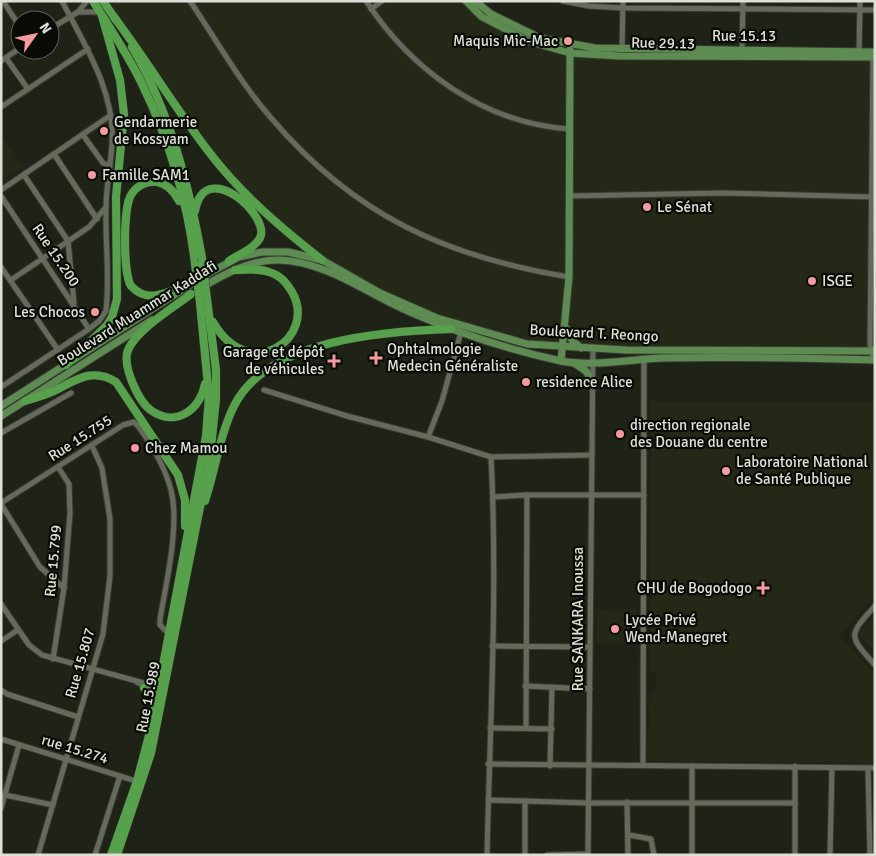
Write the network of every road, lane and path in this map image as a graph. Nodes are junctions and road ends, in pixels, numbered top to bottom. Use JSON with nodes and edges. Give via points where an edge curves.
{"nodes":[{"id":1,"x":62,"y":1,"type":"edge"},
{"id":2,"x":87,"y":1,"type":"edge"},
{"id":3,"x":93,"y":1,"type":"edge"},
{"id":4,"x":103,"y":1,"type":"edge"},
{"id":5,"x":190,"y":1,"type":"edge"},
{"id":6,"x":366,"y":1,"type":"edge"},
{"id":7,"x":382,"y":1,"type":"edge"},
{"id":8,"x":466,"y":1,"type":"edge"},
{"id":9,"x":563,"y":1,"type":"edge"},
{"id":10,"x":624,"y":1,"type":"edge"},
{"id":11,"x":743,"y":1,"type":"edge"},
{"id":12,"x":860,"y":1,"type":"edge"},
{"id":13,"x":480,"y":3,"type":"edge"},
{"id":14,"x":624,"y":8,"type":"junction"},
{"id":15,"x":371,"y":9,"type":"junction"},
{"id":16,"x":743,"y":9,"type":"junction"},
{"id":17,"x":860,"y":10,"type":"junction"},
{"id":18,"x":875,"y":10,"type":"edge"},
{"id":19,"x":78,"y":12,"type":"junction"},
{"id":20,"x":101,"y":14,"type":"junction"},
{"id":21,"x":70,"y":17,"type":"junction"},
{"id":22,"x":114,"y":17,"type":"junction"},
{"id":23,"x":60,"y":23,"type":"edge"},
{"id":24,"x":570,"y":45,"type":"junction"},
{"id":25,"x":88,"y":49,"type":"junction"},
{"id":26,"x":622,"y":50,"type":"junction"},
{"id":27,"x":742,"y":50,"type":"junction"},
{"id":28,"x":570,"y":53,"type":"junction"},
{"id":29,"x":859,"y":54,"type":"junction"},
{"id":30,"x":874,"y":55,"type":"edge"},
{"id":31,"x":4,"y":59,"type":"edge"},
{"id":32,"x":28,"y":89,"type":"junction"},
{"id":33,"x":874,"y":98,"type":"edge"},
{"id":34,"x":1,"y":107,"type":"edge"},
{"id":35,"x":111,"y":116,"type":"junction"},
{"id":36,"x":569,"y":129,"type":"junction"},
{"id":37,"x":83,"y":135,"type":"junction"},
{"id":38,"x":54,"y":154,"type":"junction"},
{"id":39,"x":110,"y":166,"type":"junction"},
{"id":40,"x":24,"y":174,"type":"junction"},
{"id":41,"x":1,"y":190,"type":"edge"},
{"id":42,"x":1,"y":196,"type":"edge"},
{"id":43,"x":569,"y":196,"type":"junction"},
{"id":44,"x":874,"y":197,"type":"edge"},
{"id":45,"x":106,"y":206,"type":"junction"},
{"id":46,"x":191,"y":218,"type":"junction"},
{"id":47,"x":97,"y":219,"type":"junction"},
{"id":48,"x":68,"y":241,"type":"junction"},
{"id":49,"x":300,"y":254,"type":"joint"},
{"id":50,"x":42,"y":258,"type":"junction"},
{"id":51,"x":322,"y":260,"type":"junction"},
{"id":52,"x":229,"y":261,"type":"junction"},
{"id":53,"x":1,"y":267,"type":"edge"},
{"id":54,"x":235,"y":270,"type":"junction"},
{"id":55,"x":326,"y":270,"type":"joint"},
{"id":56,"x":873,"y":270,"type":"edge"},
{"id":57,"x":569,"y":276,"type":"junction"},
{"id":58,"x":11,"y":280,"type":"junction"},
{"id":59,"x":189,"y":285,"type":"junction"},
{"id":60,"x":191,"y":294,"type":"junction"},
{"id":61,"x":204,"y":301,"type":"junction"},
{"id":62,"x":74,"y":305,"type":"junction"},
{"id":63,"x":210,"y":314,"type":"junction"},
{"id":64,"x":566,"y":328,"type":"junction"},
{"id":65,"x":89,"y":329,"type":"junction"},
{"id":66,"x":451,"y":329,"type":"junction"},
{"id":67,"x":460,"y":332,"type":"junction"},
{"id":68,"x":563,"y":347,"type":"junction"},
{"id":69,"x":581,"y":348,"type":"junction"},
{"id":70,"x":593,"y":348,"type":"junction"},
{"id":71,"x":58,"y":350,"type":"junction"},
{"id":72,"x":871,"y":350,"type":"edge"},
{"id":73,"x":644,"y":359,"type":"junction"},
{"id":74,"x":207,"y":360,"type":"junction"},
{"id":75,"x":871,"y":360,"type":"edge"},
{"id":76,"x":561,"y":361,"type":"junction"},
{"id":77,"x":573,"y":363,"type":"junction"},
{"id":78,"x":594,"y":363,"type":"junction"},
{"id":79,"x":66,"y":365,"type":"junction"},
{"id":80,"x":593,"y":383,"type":"junction"},
{"id":81,"x":1,"y":387,"type":"edge"},
{"id":82,"x":264,"y":390,"type":"dead end"},
{"id":83,"x":72,"y":393,"type":"dead end"},
{"id":84,"x":25,"y":401,"type":"junction"},
{"id":85,"x":1,"y":406,"type":"edge"},
{"id":86,"x":1,"y":416,"type":"edge"},
{"id":87,"x":1,"y":433,"type":"edge"},
{"id":88,"x":428,"y":437,"type":"junction"},
{"id":89,"x":92,"y":446,"type":"junction"},
{"id":90,"x":592,"y":456,"type":"junction"},
{"id":91,"x":491,"y":457,"type":"junction"},
{"id":92,"x":58,"y":467,"type":"junction"},
{"id":93,"x":592,"y":494,"type":"junction"},
{"id":94,"x":527,"y":495,"type":"junction"},
{"id":95,"x":644,"y":495,"type":"junction"},
{"id":96,"x":493,"y":497,"type":"junction"},
{"id":97,"x":1,"y":503,"type":"edge"},
{"id":98,"x":189,"y":539,"type":"junction"},
{"id":99,"x":64,"y":588,"type":"junction"},
{"id":100,"x":1,"y":604,"type":"edge"},
{"id":101,"x":875,"y":606,"type":"edge"},
{"id":102,"x":18,"y":630,"type":"junction"},
{"id":103,"x":168,"y":633,"type":"junction"},
{"id":104,"x":1,"y":641,"type":"edge"},
{"id":105,"x":492,"y":646,"type":"junction"},
{"id":106,"x":525,"y":646,"type":"junction"},
{"id":107,"x":590,"y":647,"type":"junction"},
{"id":108,"x":54,"y":659,"type":"junction"},
{"id":109,"x":875,"y":665,"type":"edge"},
{"id":110,"x":93,"y":670,"type":"junction"},
{"id":111,"x":161,"y":674,"type":"junction"},
{"id":112,"x":146,"y":686,"type":"junction"},
{"id":113,"x":526,"y":686,"type":"junction"},
{"id":114,"x":552,"y":687,"type":"junction"},
{"id":115,"x":590,"y":689,"type":"junction"},
{"id":116,"x":1,"y":690,"type":"edge"},
{"id":117,"x":161,"y":691,"type":"junction"},
{"id":118,"x":155,"y":707,"type":"junction"},
{"id":119,"x":78,"y":717,"type":"junction"},
{"id":120,"x":490,"y":728,"type":"junction"},
{"id":121,"x":526,"y":728,"type":"junction"},
{"id":122,"x":552,"y":729,"type":"junction"},
{"id":123,"x":1,"y":739,"type":"edge"},
{"id":124,"x":19,"y":745,"type":"junction"},
{"id":125,"x":67,"y":760,"type":"junction"},
{"id":126,"x":488,"y":764,"type":"junction"},
{"id":127,"x":643,"y":764,"type":"junction"},
{"id":128,"x":550,"y":766,"type":"junction"},
{"id":129,"x":589,"y":766,"type":"junction"},
{"id":130,"x":692,"y":766,"type":"junction"},
{"id":131,"x":795,"y":766,"type":"junction"},
{"id":132,"x":832,"y":768,"type":"junction"},
{"id":133,"x":868,"y":768,"type":"junction"},
{"id":134,"x":875,"y":768,"type":"edge"},
{"id":135,"x":120,"y":776,"type":"junction"},
{"id":136,"x":140,"y":782,"type":"junction"},
{"id":137,"x":5,"y":795,"type":"junction"},
{"id":138,"x":488,"y":800,"type":"junction"},
{"id":139,"x":525,"y":801,"type":"junction"},
{"id":140,"x":627,"y":802,"type":"junction"},
{"id":141,"x":692,"y":802,"type":"junction"},
{"id":142,"x":588,"y":803,"type":"junction"},
{"id":143,"x":795,"y":803,"type":"junction"},
{"id":144,"x":872,"y":803,"type":"edge"},
{"id":145,"x":52,"y":805,"type":"junction"},
{"id":146,"x":1,"y":808,"type":"edge"},
{"id":147,"x":629,"y":835,"type":"junction"},
{"id":148,"x":588,"y":854,"type":"edge"},
{"id":149,"x":38,"y":855,"type":"edge"},
{"id":150,"x":95,"y":855,"type":"edge"},
{"id":151,"x":111,"y":855,"type":"edge"},
{"id":152,"x":117,"y":855,"type":"edge"},
{"id":153,"x":487,"y":855,"type":"edge"},
{"id":154,"x":525,"y":855,"type":"edge"},
{"id":155,"x":547,"y":855,"type":"edge"},
{"id":156,"x":628,"y":855,"type":"edge"},
{"id":157,"x":654,"y":855,"type":"edge"},
{"id":158,"x":692,"y":855,"type":"edge"},
{"id":159,"x":795,"y":855,"type":"edge"},
{"id":160,"x":830,"y":855,"type":"edge"},
{"id":161,"x":870,"y":855,"type":"edge"}],
"edges":[{"from":1,"to":21,"type":"street"},
{"from":2,"to":19,"type":"street"},
{"from":3,"to":20,"type":"highway"},
{"from":4,"to":22,"type":"highway"},
{"from":5,"to":57,"type":"street","via":[[271,119],[319,167],[368,206],[408,230],[472,256],[521,269]]},
{"from":6,"to":15,"type":"street"},
{"from":7,"to":15,"type":"street"},
{"from":8,"to":28,"type":"main road","name":"Rue 29.13","via":[[489,21],[530,42]]},
{"from":9,"to":14,"type":"street"},
{"from":10,"to":14,"type":"street"},
{"from":11,"to":16,"type":"street"},
{"from":12,"to":17,"type":"street"},
{"from":13,"to":24,"type":"main road","name":"Rue 15.13","via":[[540,38]]},
{"from":14,"to":16,"type":"street"},
{"from":14,"to":26,"type":"street"},
{"from":15,"to":36,"type":"street","via":[[422,66],[462,96],[534,126]]},
{"from":16,"to":17,"type":"street"},
{"from":16,"to":27,"type":"street"},
{"from":17,"to":18,"type":"street"},
{"from":17,"to":29,"type":"street"},
{"from":19,"to":20,"type":"street"},
{"from":19,"to":21,"type":"street"},
{"from":20,"to":46,"type":"highway","via":[[149,99]]},
{"from":20,"to":79,"type":"highway","via":[[119,75],[124,108],[116,197],[117,299],[107,325]]},
{"from":21,"to":23,"type":"street"},
{"from":21,"to":25,"type":"street"},
{"from":22,"to":46,"type":"highway","via":[[154,91],[177,152]]},
{"from":22,"to":51,"type":"highway","via":[[209,152],[245,192]]},
{"from":24,"to":26,"type":"main road","name":"Rue 15.13"},
{"from":24,"to":28,"type":"main road"},
{"from":25,"to":32,"type":"street"},
{"from":25,"to":35,"type":"street","via":[[107,95]]},
{"from":26,"to":27,"type":"main road","name":"Rue 15.13"},
{"from":27,"to":29,"type":"main road","name":"Rue 15.13"},
{"from":28,"to":29,"type":"main road","name":"Rue 29.13","via":[[619,56]]},
{"from":28,"to":36,"type":"main road"},
{"from":29,"to":30,"type":"main road","name":"Rue 15.13"},
{"from":30,"to":33,"type":"street"},
{"from":31,"to":32,"type":"street"},
{"from":32,"to":34,"type":"street"},
{"from":33,"to":44,"type":"street"},
{"from":35,"to":37,"type":"street"},
{"from":35,"to":39,"type":"street"},
{"from":36,"to":43,"type":"main road"},
{"from":37,"to":38,"type":"street"},
{"from":37,"to":39,"type":"street","via":[[102,163]]},
{"from":38,"to":40,"type":"street"},
{"from":38,"to":47,"type":"street"},
{"from":39,"to":45,"type":"street"},
{"from":40,"to":41,"type":"street"},
{"from":40,"to":48,"type":"street"},
{"from":42,"to":50,"type":"street","name":"Rue 15.200"},
{"from":43,"to":44,"type":"street","via":[[722,193]]},
{"from":43,"to":57,"type":"main road"},
{"from":44,"to":56,"type":"street"},
{"from":45,"to":47,"type":"street"},
{"from":45,"to":65,"type":"street","via":[[106,311]]},
{"from":46,"to":52,"type":"highway","via":[[205,192],[214,187],[230,192],[256,217],[261,225],[259,239],[254,246]]},
{"from":46,"to":59,"type":"highway","via":[[170,187],[153,182],[137,188],[128,202],[126,270],[131,286],[146,296],[157,296]]},
{"from":46,"to":61,"type":"highway","bridge":true,"via":[[195,264]]},
{"from":46,"to":61,"type":"highway","bridge":true,"via":[[202,258]]},
{"from":47,"to":48,"type":"street"},
{"from":48,"to":50,"type":"street"},
{"from":48,"to":62,"type":"street"},
{"from":49,"to":51,"type":"main road","name":"Boulevard T. Reongo"},
{"from":49,"to":52,"type":"main road","name":"Boulevard Muammar Kaddafi","via":[[262,252]]},
{"from":50,"to":58,"type":"street"},
{"from":50,"to":62,"type":"street","name":"Rue 15.200"},
{"from":51,"to":68,"type":"main road","name":"Boulevard T. Reongo","via":[[380,293],[437,318],[514,342]]},
{"from":52,"to":59,"type":"main road","name":"Boulevard Muammar Kaddafi"},
{"from":53,"to":58,"type":"street"},
{"from":54,"to":55,"type":"main road","name":"Boulevard Muammar Kaddafi","via":[[276,260]]},
{"from":54,"to":60,"type":"main road","name":"Boulevard Muammar Kaddafi"},
{"from":54,"to":63,"type":"highway","via":[[269,271],[287,284],[297,307],[291,334],[269,351],[257,354],[243,351],[221,335]]},
{"from":55,"to":66,"type":"main road","name":"Boulevard T. Reongo","via":[[375,296]]},
{"from":56,"to":72,"type":"street"},
{"from":57,"to":64,"type":"main road"},
{"from":58,"to":71,"type":"street"},
{"from":59,"to":79,"type":"main road","name":"Boulevard Muammar Kaddafi"},
{"from":60,"to":74,"type":"highway","via":[[141,334],[129,349],[126,363],[136,389],[151,411],[177,417],[185,415],[200,401],[207,375]]},
{"from":60,"to":84,"type":"main road","name":"Boulevard Muammar Kaddafi"},
{"from":61,"to":63,"type":"highway"},
{"from":61,"to":74,"type":"highway"},
{"from":62,"to":65,"type":"street","name":"Rue 15.200"},
{"from":63,"to":98,"type":"highway","via":[[215,353],[216,408],[210,457]]},
{"from":64,"to":68,"type":"main road"},
{"from":64,"to":69,"type":"main road"},
{"from":65,"to":71,"type":"street"},
{"from":66,"to":67,"type":"main road","name":"Boulevard T. Reongo"},
{"from":66,"to":98,"type":"highway","via":[[404,330],[327,346],[282,360],[255,379],[228,420],[217,466]]},
{"from":67,"to":76,"type":"main road","name":"Boulevard T. Reongo"},
{"from":67,"to":88,"type":"street","via":[[442,401]]},
{"from":68,"to":69,"type":"main road","name":"Boulevard T. Reongo"},
{"from":68,"to":76,"type":"main road"},
{"from":69,"to":70,"type":"main road","name":"Boulevard T. Reongo"},
{"from":70,"to":72,"type":"main road","name":"Boulevard T. Reongo"},
{"from":70,"to":78,"type":"street","name":"Rue SANKARA Inoussa"},
{"from":71,"to":81,"type":"street"},
{"from":72,"to":75,"type":"street"},
{"from":73,"to":75,"type":"main road","name":"Boulevard T. Reongo"},
{"from":73,"to":78,"type":"main road","name":"Boulevard T. Reongo"},
{"from":73,"to":95,"type":"street"},
{"from":74,"to":98,"type":"highway","via":[[206,436]]},
{"from":76,"to":77,"type":"main road","name":"Boulevard T. Reongo"},
{"from":77,"to":78,"type":"main road","name":"Boulevard T. Reongo"},
{"from":77,"to":80,"type":"main road","via":[[586,371]]},
{"from":78,"to":80,"type":"street","name":"Rue SANKARA Inoussa"},
{"from":79,"to":85,"type":"main road","name":"Boulevard Muammar Kaddafi"},
{"from":80,"to":90,"type":"street","name":"Rue SANKARA Inoussa"},
{"from":82,"to":88,"type":"street"},
{"from":83,"to":87,"type":"street"},
{"from":84,"to":86,"type":"main road","name":"Boulevard Muammar Kaddafi"},
{"from":84,"to":98,"type":"highway","via":[[87,374],[103,375],[116,382],[178,475],[185,500]]},
{"from":88,"to":91,"type":"street"},
{"from":89,"to":92,"type":"street","name":"Rue 15.755"},
{"from":89,"to":103,"type":"street","name":"Rue 15.755","via":[[123,425],[134,422],[164,470],[171,491],[174,528],[160,619],[160,625]]},
{"from":89,"to":110,"type":"street","name":"Rue 15.807","via":[[102,468],[111,538],[103,634]]},
{"from":90,"to":91,"type":"street"},
{"from":90,"to":93,"type":"street","name":"Rue SANKARA Inoussa"},
{"from":91,"to":96,"type":"street"},
{"from":92,"to":97,"type":"street","name":"Rue 15.755"},
{"from":92,"to":99,"type":"street","name":"Rue 15.799","via":[[69,484],[70,498]]},
{"from":93,"to":94,"type":"street"},
{"from":93,"to":95,"type":"street"},
{"from":93,"to":107,"type":"street","name":"Rue SANKARA Inoussa"},
{"from":94,"to":96,"type":"street"},
{"from":94,"to":106,"type":"street"},
{"from":95,"to":127,"type":"street"},
{"from":96,"to":105,"type":"street"},
{"from":97,"to":99,"type":"street","via":[[40,567]]},
{"from":98,"to":103,"type":"highway"},
{"from":98,"to":117,"type":"highway","name":"Rue 15.989"},
{"from":99,"to":108,"type":"street","name":"Rue 15.799"},
{"from":100,"to":102,"type":"street"},
{"from":101,"to":109,"type":"street","via":[[855,628],[854,634],[861,649]]},
{"from":102,"to":104,"type":"street"},
{"from":102,"to":108,"type":"street","via":[[35,651]]},
{"from":103,"to":111,"type":"highway"},
{"from":105,"to":106,"type":"street"},
{"from":105,"to":120,"type":"street"},
{"from":106,"to":107,"type":"street"},
{"from":106,"to":113,"type":"street"},
{"from":107,"to":115,"type":"street","name":"Rue SANKARA Inoussa"},
{"from":108,"to":110,"type":"street"},
{"from":110,"to":112,"type":"street"},
{"from":110,"to":119,"type":"street","name":"Rue 15.807"},
{"from":111,"to":112,"type":"highway"},
{"from":111,"to":117,"type":"highway"},
{"from":112,"to":117,"type":"street"},
{"from":112,"to":118,"type":"highway"},
{"from":113,"to":114,"type":"street"},
{"from":113,"to":121,"type":"street"},
{"from":114,"to":115,"type":"street"},
{"from":114,"to":122,"type":"street"},
{"from":115,"to":129,"type":"street","name":"Rue SANKARA Inoussa"},
{"from":116,"to":119,"type":"street"},
{"from":117,"to":118,"type":"highway"},
{"from":117,"to":136,"type":"highway","name":"Rue 15.989"},
{"from":118,"to":136,"type":"highway"},
{"from":119,"to":125,"type":"street","name":"Rue 15.807"},
{"from":120,"to":121,"type":"street"},
{"from":120,"to":126,"type":"street"},
{"from":121,"to":122,"type":"street"},
{"from":122,"to":128,"type":"street"},
{"from":123,"to":124,"type":"street","name":"rue 15.274"},
{"from":124,"to":125,"type":"street","name":"rue 15.274"},
{"from":124,"to":137,"type":"street"},
{"from":125,"to":135,"type":"street","name":"rue 15.274"},
{"from":125,"to":145,"type":"street","name":"Rue 15.807"},
{"from":126,"to":128,"type":"street"},
{"from":126,"to":138,"type":"street"},
{"from":127,"to":129,"type":"street"},
{"from":127,"to":130,"type":"street"},
{"from":128,"to":129,"type":"street"},
{"from":129,"to":142,"type":"street","name":"Rue SANKARA Inoussa"},
{"from":130,"to":131,"type":"street"},
{"from":130,"to":141,"type":"street"},
{"from":131,"to":132,"type":"street"},
{"from":131,"to":143,"type":"street"},
{"from":132,"to":133,"type":"street"},
{"from":132,"to":160,"type":"street"},
{"from":133,"to":134,"type":"street"},
{"from":133,"to":144,"type":"street"},
{"from":135,"to":136,"type":"street","name":"rue 15.274"},
{"from":135,"to":150,"type":"street"},
{"from":136,"to":151,"type":"highway"},
{"from":136,"to":152,"type":"highway","name":"Rue 15.989"},
{"from":137,"to":145,"type":"street"},
{"from":137,"to":146,"type":"street"},
{"from":138,"to":139,"type":"street"},
{"from":138,"to":153,"type":"street"},
{"from":139,"to":142,"type":"street"},
{"from":139,"to":154,"type":"street"},
{"from":140,"to":141,"type":"street"},
{"from":140,"to":142,"type":"street"},
{"from":140,"to":147,"type":"street"},
{"from":141,"to":143,"type":"street"},
{"from":141,"to":158,"type":"street"},
{"from":142,"to":148,"type":"street","name":"Rue SANKARA Inoussa"},
{"from":143,"to":159,"type":"street"},
{"from":144,"to":161,"type":"street"},
{"from":145,"to":149,"type":"street","name":"Rue 15.807"},
{"from":147,"to":156,"type":"street"},
{"from":147,"to":157,"type":"street","via":[[651,839]]},
{"from":148,"to":155,"type":"street"}]}
